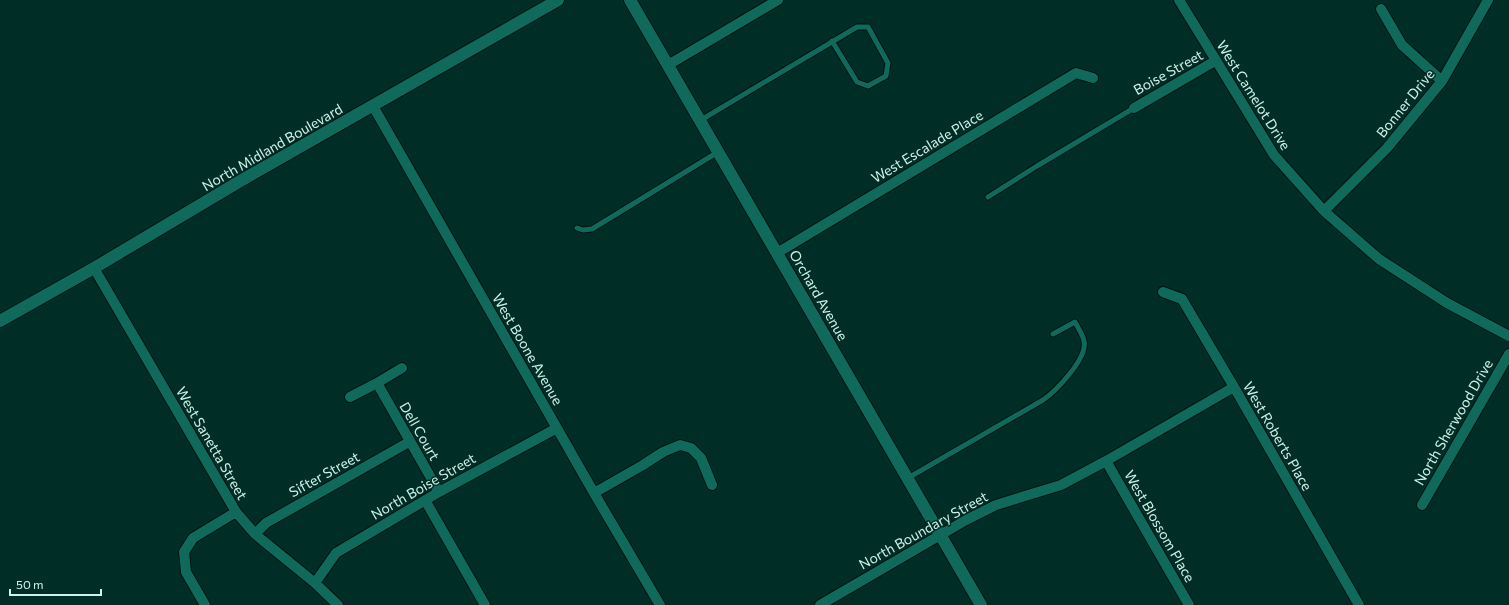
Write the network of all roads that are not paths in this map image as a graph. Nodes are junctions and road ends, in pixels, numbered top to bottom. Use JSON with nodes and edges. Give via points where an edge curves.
{"nodes":[{"id":1,"x":558,"y":0,"type":"edge"},
{"id":2,"x":630,"y":0,"type":"edge"},
{"id":3,"x":778,"y":0,"type":"edge"},
{"id":4,"x":1179,"y":0,"type":"edge"},
{"id":5,"x":1488,"y":0,"type":"edge"},
{"id":6,"x":1381,"y":10,"type":"dead end"},
{"id":7,"x":832,"y":41,"type":"junction"},
{"id":8,"x":1216,"y":62,"type":"junction"},
{"id":9,"x":668,"y":65,"type":"junction"},
{"id":10,"x":1093,"y":78,"type":"dead end"},
{"id":11,"x":1442,"y":81,"type":"junction"},
{"id":12,"x":373,"y":106,"type":"junction"},
{"id":13,"x":1134,"y":108,"type":"joint"},
{"id":14,"x":700,"y":120,"type":"junction"},
{"id":15,"x":718,"y":152,"type":"junction"},
{"id":16,"x":988,"y":197,"type":"dead end"},
{"id":17,"x":1324,"y":210,"type":"junction"},
{"id":18,"x":577,"y":228,"type":"dead end"},
{"id":19,"x":777,"y":253,"type":"junction"},
{"id":20,"x":94,"y":268,"type":"junction"},
{"id":21,"x":1163,"y":292,"type":"dead end"},
{"id":22,"x":0,"y":321,"type":"edge"},
{"id":23,"x":1053,"y":334,"type":"dead end"},
{"id":24,"x":1509,"y":336,"type":"edge"},
{"id":25,"x":1509,"y":354,"type":"edge"},
{"id":26,"x":402,"y":368,"type":"dead end"},
{"id":27,"x":377,"y":383,"type":"junction"},
{"id":28,"x":1234,"y":387,"type":"junction"},
{"id":29,"x":350,"y":397,"type":"dead end"},
{"id":30,"x":557,"y":428,"type":"junction"},
{"id":31,"x":409,"y":442,"type":"junction"},
{"id":32,"x":1106,"y":461,"type":"junction"},
{"id":33,"x":908,"y":478,"type":"junction"},
{"id":34,"x":712,"y":485,"type":"dead end"},
{"id":35,"x":439,"y":492,"type":"junction"},
{"id":36,"x":594,"y":493,"type":"junction"},
{"id":37,"x":425,"y":500,"type":"junction"},
{"id":38,"x":1422,"y":505,"type":"dead end"},
{"id":39,"x":236,"y":512,"type":"junction"},
{"id":40,"x":255,"y":534,"type":"junction"},
{"id":41,"x":941,"y":535,"type":"junction"},
{"id":42,"x":315,"y":583,"type":"junction"},
{"id":43,"x":205,"y":605,"type":"edge"},
{"id":44,"x":338,"y":605,"type":"edge"},
{"id":45,"x":485,"y":605,"type":"edge"},
{"id":46,"x":660,"y":605,"type":"edge"},
{"id":47,"x":820,"y":605,"type":"edge"},
{"id":48,"x":981,"y":605,"type":"edge"},
{"id":49,"x":1189,"y":605,"type":"edge"},
{"id":50,"x":1359,"y":605,"type":"edge"}],
"edges":[{"from":1,"to":12,"type":"street","name":"North Midland Boulevard"},
{"from":2,"to":9,"type":"street","name":"Orchard Avenue"},
{"from":3,"to":9,"type":"street"},
{"from":4,"to":8,"type":"street","name":"West Camelot Drive"},
{"from":5,"to":11,"type":"street","name":"Bonner Drive"},
{"from":6,"to":11,"type":"street","via":[[1402,45]]},
{"from":7,"to":7,"type":"lane","via":[[858,26],[868,27],[888,63],[886,76],[868,86],[857,82]]},
{"from":7,"to":14,"type":"lane"},
{"from":8,"to":13,"type":"street","name":"Boise Street"},
{"from":8,"to":17,"type":"street","name":"West Camelot Drive","via":[[1274,156]]},
{"from":9,"to":14,"type":"street","name":"Orchard Avenue"},
{"from":10,"to":19,"type":"street","name":"West Escalade Place","via":[[1076,73]]},
{"from":11,"to":17,"type":"street","name":"Bonner Drive","via":[[1387,148]]},
{"from":12,"to":20,"type":"street","name":"North Midland Boulevard"},
{"from":12,"to":30,"type":"street","name":"West Boone Avenue"},
{"from":13,"to":16,"type":"lane"},
{"from":14,"to":15,"type":"street","name":"Orchard Avenue"},
{"from":15,"to":18,"type":"lane","via":[[592,228]]},
{"from":15,"to":19,"type":"street","name":"Orchard Avenue"},
{"from":17,"to":24,"type":"street","name":"West Camelot Drive","via":[[1379,259],[1447,303]]},
{"from":19,"to":33,"type":"street","name":"Orchard Avenue"},
{"from":20,"to":22,"type":"street","name":"North Midland Boulevard"},
{"from":20,"to":39,"type":"street","name":"West Sanetta Street"},
{"from":21,"to":28,"type":"street","name":"West Roberts Place","via":[[1182,299]]},
{"from":23,"to":33,"type":"lane","via":[[1075,322],[1085,342],[1083,352],[1068,378],[1054,392]]},
{"from":25,"to":38,"type":"street","name":"North Sherwood Drive"},
{"from":26,"to":27,"type":"street"},
{"from":27,"to":29,"type":"street"},
{"from":27,"to":31,"type":"street","name":"Dell Court"},
{"from":28,"to":32,"type":"street","name":"North Boundary Street"},
{"from":28,"to":50,"type":"street","name":"West Roberts Place"},
{"from":30,"to":35,"type":"street","name":"North Boise Street"},
{"from":30,"to":36,"type":"street","name":"West Boone Avenue"},
{"from":31,"to":35,"type":"street","name":"Dell Court"},
{"from":31,"to":40,"type":"street","name":"Sifter Street","via":[[266,523]]},
{"from":32,"to":41,"type":"street","name":"North Boundary Street","via":[[1061,485],[996,504]]},
{"from":32,"to":49,"type":"street","name":"West Blossom Place"},
{"from":33,"to":41,"type":"street","name":"Orchard Avenue"},
{"from":34,"to":36,"type":"street","via":[[701,458],[691,448],[680,445],[663,452]]},
{"from":35,"to":37,"type":"street","name":"North Boise Street"},
{"from":36,"to":46,"type":"street","name":"West Boone Avenue"},
{"from":37,"to":42,"type":"street","name":"North Boise Street","via":[[336,554]]},
{"from":37,"to":45,"type":"street"},
{"from":39,"to":40,"type":"street","name":"West Sanetta Street"},
{"from":39,"to":43,"type":"street","via":[[193,538],[184,552],[186,572]]},
{"from":40,"to":42,"type":"street","name":"West Sanetta Street"},
{"from":41,"to":47,"type":"street","name":"North Boundary Street"},
{"from":41,"to":48,"type":"street","name":"Orchard Avenue"},
{"from":42,"to":44,"type":"street","name":"West Sanetta Street"}]}
